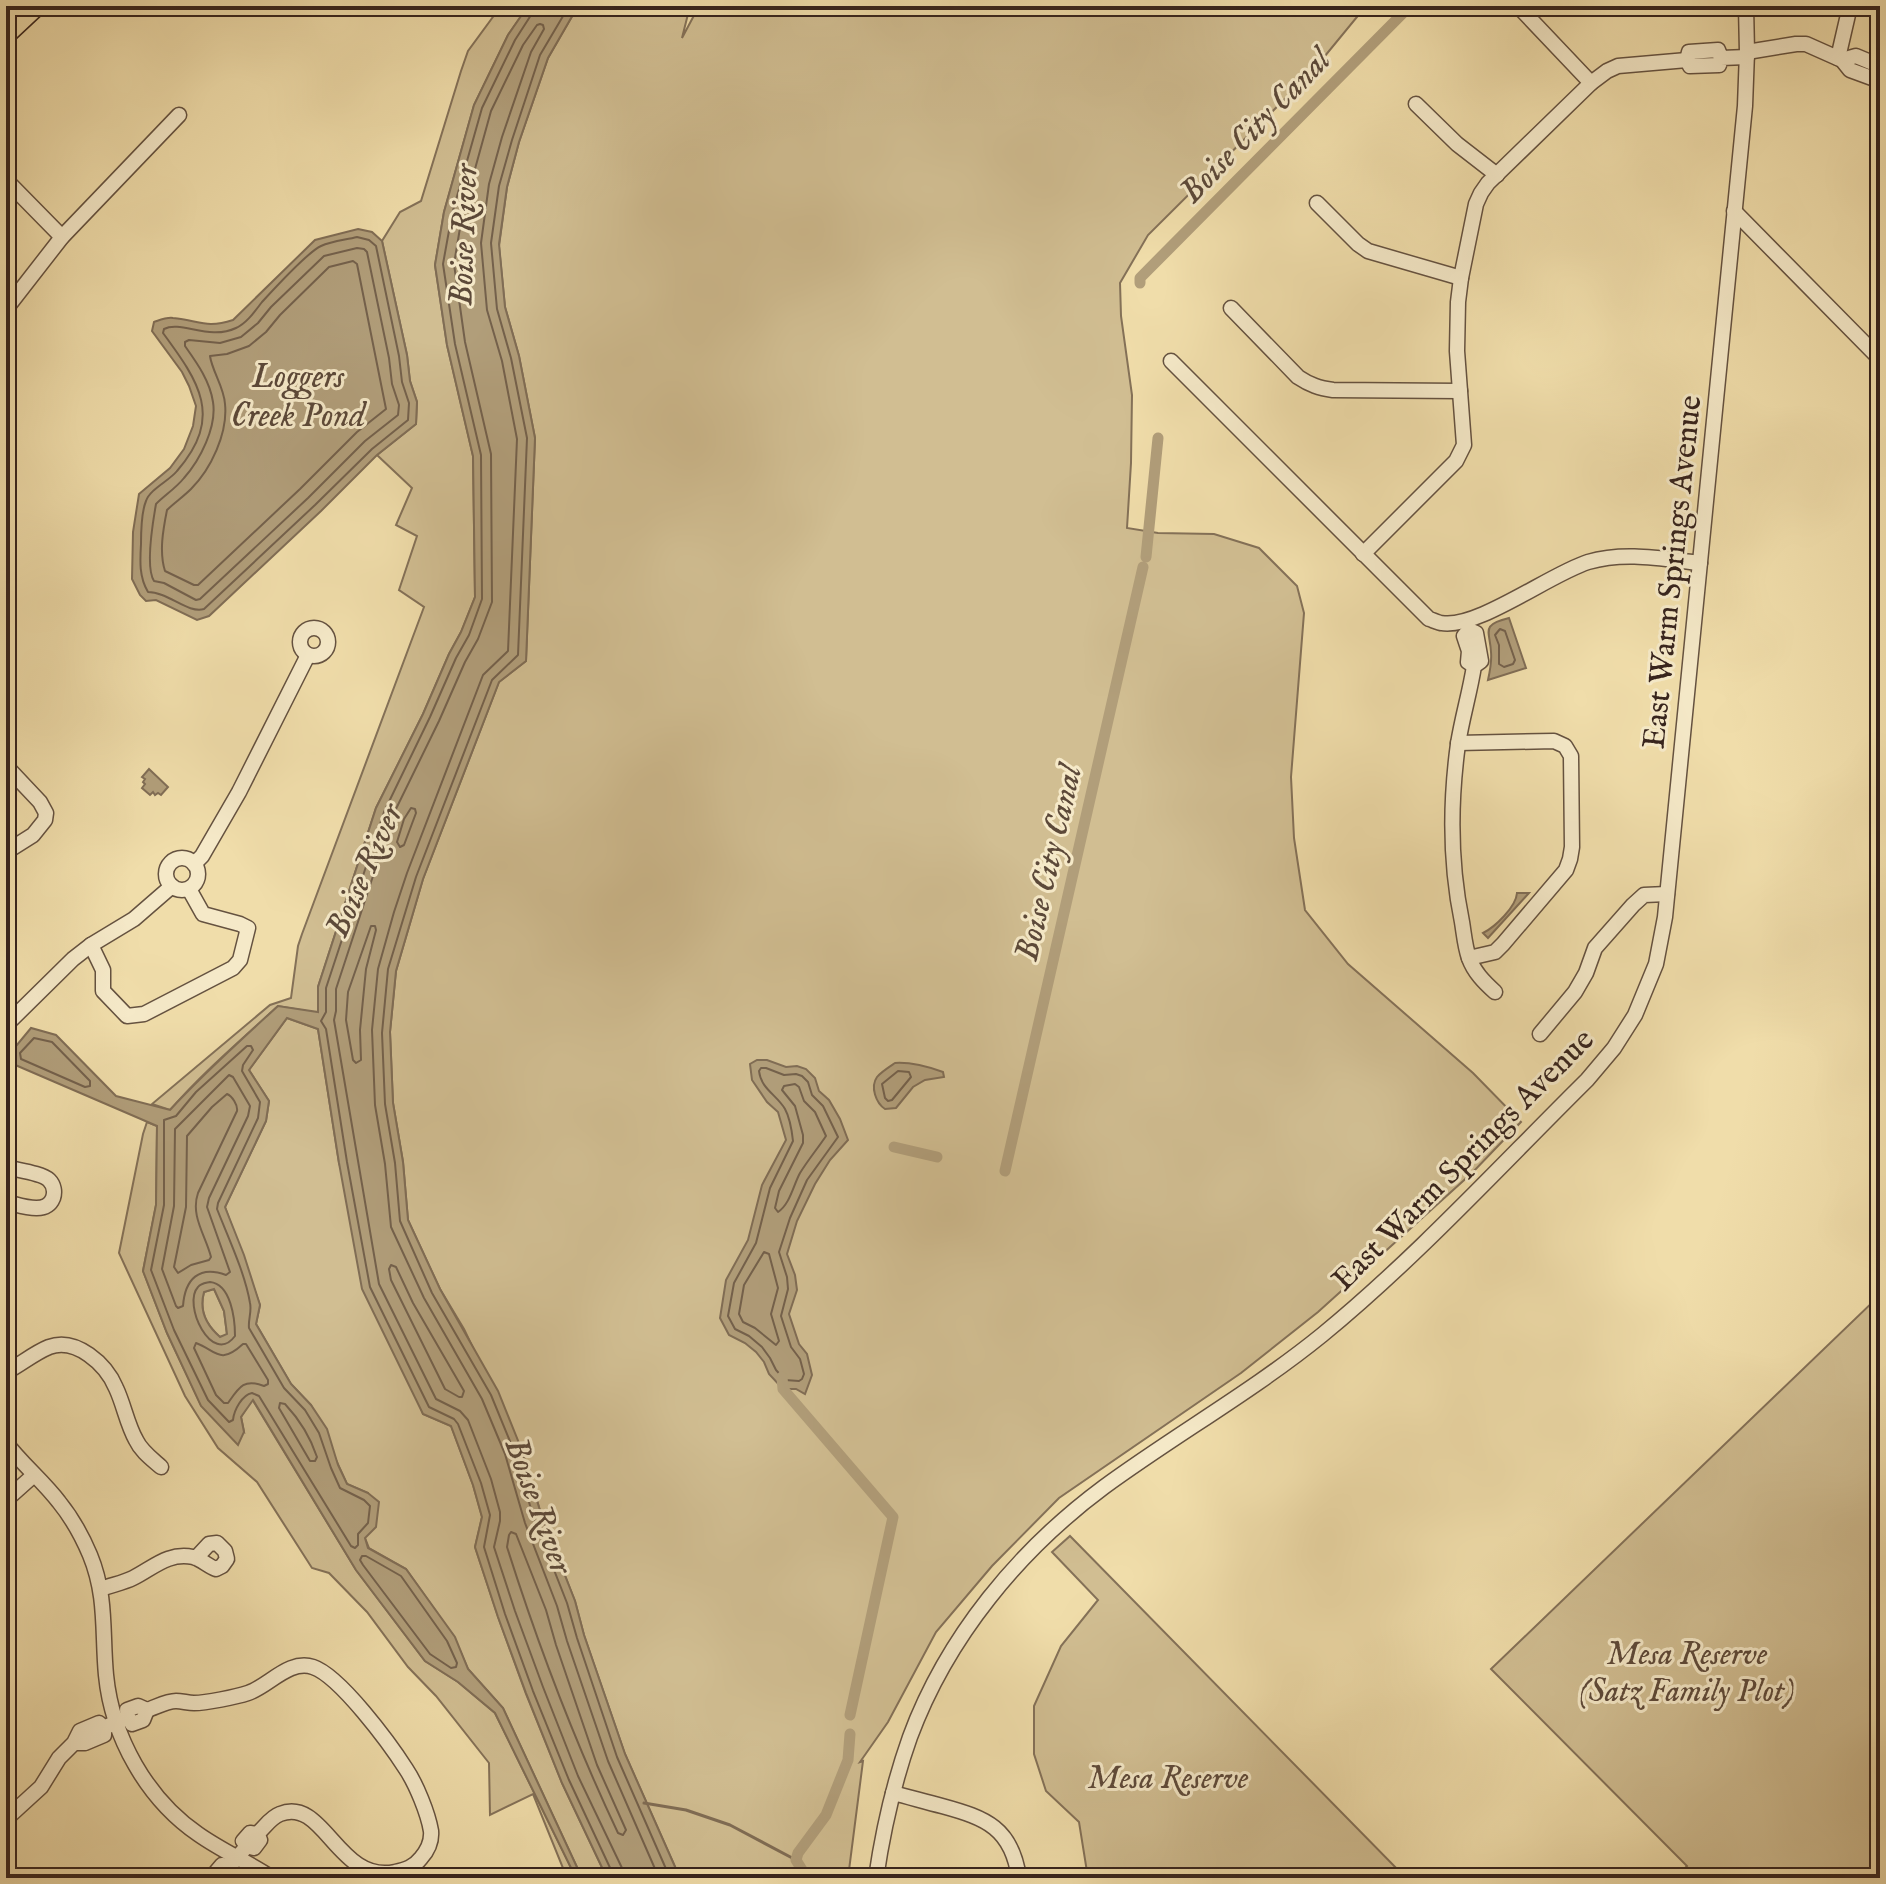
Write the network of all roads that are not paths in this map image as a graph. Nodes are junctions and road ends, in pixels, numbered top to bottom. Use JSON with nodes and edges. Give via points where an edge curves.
{"nodes":[{"id":1,"x":37,"y":6,"type":"edge"},
{"id":2,"x":1518,"y":6,"type":"edge"},
{"id":3,"x":1746,"y":6,"type":"edge"},
{"id":4,"x":1850,"y":6,"type":"edge"},
{"id":5,"x":6,"y":35,"type":"edge"},
{"id":6,"x":1747,"y":54,"type":"junction"},
{"id":7,"x":1840,"y":59,"type":"junction"},
{"id":8,"x":1880,"y":66,"type":"edge"},
{"id":9,"x":1880,"y":81,"type":"edge"},
{"id":10,"x":1591,"y":83,"type":"junction"},
{"id":11,"x":1416,"y":104,"type":"dead end"},
{"id":12,"x":179,"y":115,"type":"dead end"},
{"id":13,"x":1497,"y":175,"type":"junction"},
{"id":14,"x":6,"y":180,"type":"edge"},
{"id":15,"x":1317,"y":203,"type":"dead end"},
{"id":16,"x":1734,"y":211,"type":"junction"},
{"id":17,"x":62,"y":237,"type":"junction"},
{"id":18,"x":1461,"y":278,"type":"junction"},
{"id":19,"x":1231,"y":308,"type":"dead end"},
{"id":20,"x":6,"y":309,"type":"edge"},
{"id":21,"x":1880,"y":359,"type":"edge"},
{"id":22,"x":1171,"y":361,"type":"dead end"},
{"id":23,"x":1460,"y":391,"type":"junction"},
{"id":24,"x":1363,"y":554,"type":"junction"},
{"id":25,"x":1700,"y":563,"type":"junction"},
{"id":26,"x":1468,"y":625,"type":"junction"},
{"id":27,"x":308,"y":655,"type":"dead end"},
{"id":28,"x":1458,"y":743,"type":"junction"},
{"id":29,"x":6,"y":766,"type":"edge"},
{"id":30,"x":6,"y":852,"type":"edge"},
{"id":31,"x":194,"y":864,"type":"junction"},
{"id":32,"x":172,"y":886,"type":"junction"},
{"id":33,"x":189,"y":889,"type":"junction"},
{"id":34,"x":1667,"y":894,"type":"junction"},
{"id":35,"x":91,"y":945,"type":"junction"},
{"id":36,"x":1469,"y":958,"type":"junction"},
{"id":37,"x":1495,"y":992,"type":"dead end"},
{"id":38,"x":8,"y":1019,"type":"edge"},
{"id":39,"x":1540,"y":1034,"type":"dead end"},
{"id":40,"x":6,"y":1167,"type":"edge"},
{"id":41,"x":6,"y":1202,"type":"edge"},
{"id":42,"x":6,"y":1372,"type":"edge"},
{"id":43,"x":6,"y":1443,"type":"edge"},
{"id":44,"x":161,"y":1467,"type":"dead end"},
{"id":45,"x":34,"y":1475,"type":"junction"},
{"id":46,"x":6,"y":1500,"type":"edge"},
{"id":47,"x":196,"y":1558,"type":"dead end"},
{"id":48,"x":101,"y":1589,"type":"junction"},
{"id":49,"x":116,"y":1723,"type":"junction"},
{"id":50,"x":893,"y":1793,"type":"junction"},
{"id":51,"x":6,"y":1819,"type":"edge"},
{"id":52,"x":235,"y":1862,"type":"edge"},
{"id":53,"x":211,"y":1878,"type":"edge"},
{"id":54,"x":272,"y":1878,"type":"edge"},
{"id":55,"x":876,"y":1878,"type":"edge"},
{"id":56,"x":1019,"y":1878,"type":"edge"}],
"edges":[{"from":1,"to":5,"type":"main road"},
{"from":2,"to":10,"type":"street"},
{"from":3,"to":6,"type":"street","name":"East Warm Springs Avenue"},
{"from":4,"to":7,"type":"street"},
{"from":6,"to":7,"type":"street","via":[[1806,44]]},
{"from":6,"to":10,"type":"street","via":[[1721,58],[1718,50],[1689,52],[1687,60],[1618,66]]},
{"from":6,"to":16,"type":"street","name":"East Warm Springs Avenue"},
{"from":7,"to":8,"type":"street","via":[[1856,56]]},
{"from":7,"to":9,"type":"street","via":[[1850,70]]},
{"from":10,"to":13,"type":"street"},
{"from":11,"to":13,"type":"street"},
{"from":12,"to":17,"type":"street"},
{"from":13,"to":18,"type":"street","via":[[1476,204]]},
{"from":14,"to":17,"type":"street"},
{"from":15,"to":18,"type":"street","via":[[1368,251]]},
{"from":16,"to":21,"type":"street"},
{"from":16,"to":25,"type":"street","name":"East Warm Springs Avenue"},
{"from":17,"to":20,"type":"street"},
{"from":18,"to":23,"type":"street"},
{"from":19,"to":23,"type":"street","via":[[1298,377],[1320,388]]},
{"from":22,"to":24,"type":"street"},
{"from":23,"to":24,"type":"street","via":[[1461,454]]},
{"from":24,"to":26,"type":"street","via":[[1429,619]]},
{"from":25,"to":26,"type":"street","via":[[1604,558],[1573,568]]},
{"from":25,"to":34,"type":"street","name":"East Warm Springs Avenue"},
{"from":26,"to":28,"type":"street","via":[[1476,633],[1481,661],[1474,666]]},
{"from":27,"to":31,"type":"street","via":[[239,792]]},
{"from":28,"to":36,"type":"street","via":[[1452,833]]},
{"from":28,"to":36,"type":"street","via":[[1554,741],[1571,756],[1572,847],[1566,870],[1495,952]]},
{"from":29,"to":30,"type":"street","via":[[46,813],[33,835]]},
{"from":31,"to":32,"type":"street","via":[[188,859],[172,862],[166,876]]},
{"from":31,"to":33,"type":"street","via":[[197,882]]},
{"from":32,"to":33,"type":"street"},
{"from":32,"to":35,"type":"street","via":[[134,919]]},
{"from":33,"to":35,"type":"street","via":[[203,914],[248,928],[233,968],[144,1014],[127,1016],[103,991],[103,970]]},
{"from":34,"to":39,"type":"street","via":[[1650,893],[1633,905],[1595,948],[1575,992]]},
{"from":34,"to":50,"type":"street","name":"East Warm Springs Avenue","via":[[1656,964],[1635,1015],[1598,1067],[1348,1313],[1288,1361],[1104,1487],[1027,1554],[965,1632],[942,1671],[911,1737]]},
{"from":35,"to":38,"type":"street"},
{"from":36,"to":37,"type":"street"},
{"from":40,"to":41,"type":"street","via":[[45,1177],[54,1190],[44,1208]]},
{"from":42,"to":44,"type":"street","via":[[49,1347],[78,1348],[116,1386],[138,1444]]},
{"from":43,"to":45,"type":"street"},
{"from":45,"to":46,"type":"street"},
{"from":45,"to":48,"type":"street","via":[[75,1525]]},
{"from":47,"to":48,"type":"street","via":[[161,1560],[132,1579]]},
{"from":48,"to":49,"type":"street","via":[[108,1699]]},
{"from":49,"to":51,"type":"street","via":[[104,1735],[74,1743],[41,1787]]},
{"from":49,"to":52,"type":"street","via":[[148,1785],[172,1813]]},
{"from":49,"to":52,"type":"street","via":[[143,1720],[147,1710],[174,1701],[194,1703],[249,1692],[282,1673],[312,1666],[331,1676],[392,1748],[408,1771],[431,1831],[429,1848],[418,1862],[385,1874],[361,1868],[305,1814],[288,1812],[277,1815],[257,1834],[260,1840],[254,1848]]},
{"from":50,"to":55,"type":"street","name":"East Warm Springs Avenue"},
{"from":50,"to":56,"type":"street","via":[[974,1815],[993,1826],[1008,1842]]},
{"from":52,"to":53,"type":"street","via":[[222,1865]]},
{"from":52,"to":54,"type":"street"}]}
